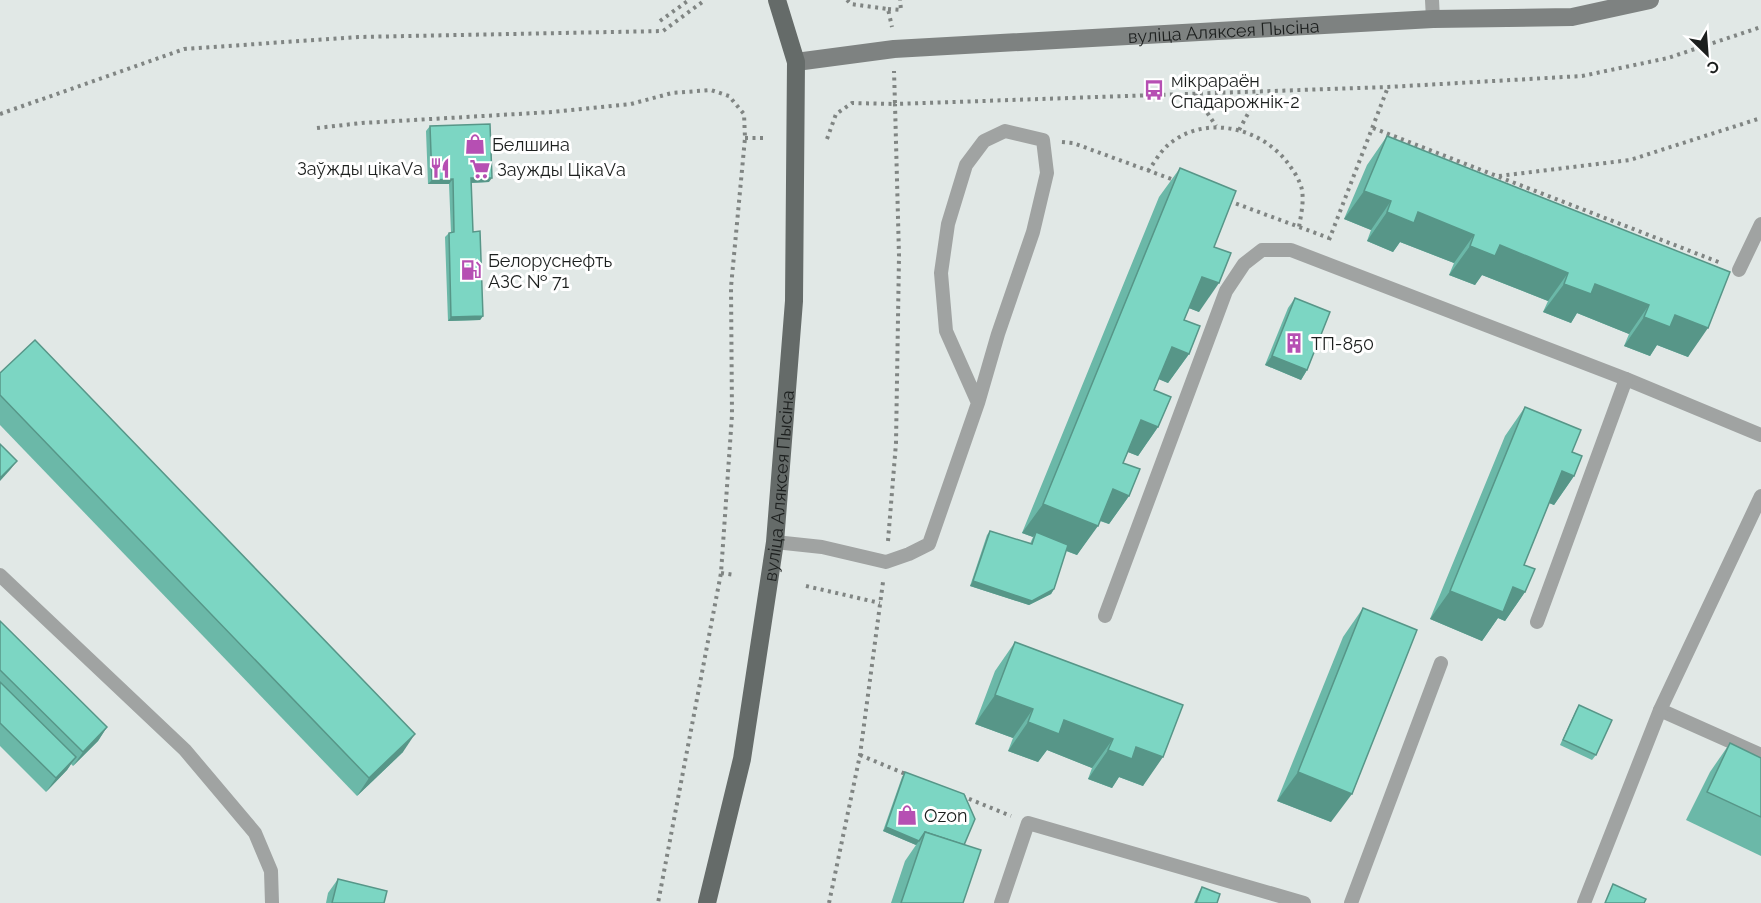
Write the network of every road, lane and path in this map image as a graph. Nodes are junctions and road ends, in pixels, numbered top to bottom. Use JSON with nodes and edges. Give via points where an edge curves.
{"nodes":[{"id":1,"x":689,"y":0,"type":"edge"},
{"id":2,"x":705,"y":0,"type":"edge"},
{"id":3,"x":777,"y":0,"type":"edge"},
{"id":4,"x":847,"y":0,"type":"edge"},
{"id":5,"x":900,"y":0,"type":"edge"},
{"id":6,"x":1432,"y":0,"type":"edge"},
{"id":7,"x":1650,"y":0,"type":"edge"},
{"id":8,"x":888,"y":9,"type":"junction"},
{"id":9,"x":1433,"y":19,"type":"junction"},
{"id":10,"x":660,"y":21,"type":"dead end"},
{"id":11,"x":892,"y":27,"type":"dead end"},
{"id":12,"x":1761,"y":27,"type":"edge"},
{"id":13,"x":796,"y":62,"type":"junction"},
{"id":14,"x":894,"y":70,"type":"dead end"},
{"id":15,"x":1388,"y":87,"type":"junction"},
{"id":16,"x":1261,"y":90,"type":"junction"},
{"id":17,"x":1196,"y":94,"type":"junction"},
{"id":18,"x":895,"y":104,"type":"junction"},
{"id":19,"x":0,"y":114,"type":"edge"},
{"id":20,"x":1761,"y":118,"type":"edge"},
{"id":21,"x":1216,"y":126,"type":"junction"},
{"id":22,"x":317,"y":128,"type":"dead end"},
{"id":23,"x":1373,"y":128,"type":"junction"},
{"id":24,"x":1239,"y":130,"type":"junction"},
{"id":25,"x":745,"y":138,"type":"junction"},
{"id":26,"x":763,"y":138,"type":"dead end"},
{"id":27,"x":827,"y":139,"type":"dead end"},
{"id":28,"x":1043,"y":141,"type":"junction"},
{"id":29,"x":1148,"y":171,"type":"junction"},
{"id":30,"x":1498,"y":176,"type":"junction"},
{"id":31,"x":1180,"y":183,"type":"edge"},
{"id":32,"x":1224,"y":199,"type":"edge"},
{"id":33,"x":1761,"y":224,"type":"edge"},
{"id":34,"x":1299,"y":227,"type":"junction"},
{"id":35,"x":1329,"y":238,"type":"junction"},
{"id":36,"x":1320,"y":261,"type":"junction"},
{"id":37,"x":1739,"y":270,"type":"joint"},
{"id":38,"x":1626,"y":379,"type":"junction"},
{"id":39,"x":978,"y":403,"type":"junction"},
{"id":40,"x":1761,"y":435,"type":"edge"},
{"id":41,"x":1761,"y":496,"type":"edge"},
{"id":42,"x":775,"y":542,"type":"junction"},
{"id":43,"x":886,"y":562,"type":"junction"},
{"id":44,"x":721,"y":573,"type":"junction"},
{"id":45,"x":0,"y":575,"type":"edge"},
{"id":46,"x":735,"y":575,"type":"dead end"},
{"id":47,"x":806,"y":586,"type":"dead end"},
{"id":48,"x":880,"y":603,"type":"junction"},
{"id":49,"x":1104,"y":616,"type":"dead end"},
{"id":50,"x":1537,"y":622,"type":"dead end"},
{"id":51,"x":1441,"y":663,"type":"dead end"},
{"id":52,"x":1660,"y":711,"type":"junction"},
{"id":53,"x":860,"y":755,"type":"junction"},
{"id":54,"x":1761,"y":755,"type":"edge"},
{"id":55,"x":913,"y":776,"type":"edge"},
{"id":56,"x":955,"y":793,"type":"edge"},
{"id":57,"x":1028,"y":823,"type":"junction"},
{"id":58,"x":272,"y":903,"type":"edge"},
{"id":59,"x":658,"y":903,"type":"edge"},
{"id":60,"x":707,"y":903,"type":"edge"},
{"id":61,"x":829,"y":903,"type":"edge"},
{"id":62,"x":1001,"y":903,"type":"edge"},
{"id":63,"x":1304,"y":903,"type":"edge"},
{"id":64,"x":1351,"y":903,"type":"edge"},
{"id":65,"x":1584,"y":903,"type":"edge"}],
"edges":[{"from":1,"to":10,"type":"path"},
{"from":2,"to":19,"type":"path","via":[[663,32],[358,37],[183,49]]},
{"from":3,"to":13,"type":"main road","name":"вуліца Аляксея Пысіна"},
{"from":4,"to":8,"type":"path","via":[[851,4]]},
{"from":5,"to":8,"type":"path","via":[[901,10]]},
{"from":6,"to":9,"type":"lane"},
{"from":7,"to":9,"type":"main road","name":"вуліца Аляксея Пысіна","via":[[1572,17]]},
{"from":8,"to":11,"type":"path"},
{"from":9,"to":13,"type":"main road","name":"вуліца Аляксея Пысіна","via":[[894,49]]},
{"from":12,"to":15,"type":"path","via":[[1668,58],[1582,76]]},
{"from":13,"to":42,"type":"main road","name":"вуліца Аляксея Пысіна","via":[[794,301]]},
{"from":14,"to":18,"type":"path"},
{"from":15,"to":16,"type":"path"},
{"from":15,"to":23,"type":"path"},
{"from":16,"to":17,"type":"path"},
{"from":16,"to":24,"type":"path"},
{"from":17,"to":18,"type":"path"},
{"from":17,"to":21,"type":"path"},
{"from":18,"to":27,"type":"path","via":[[852,103],[836,114]]},
{"from":18,"to":43,"type":"path","via":[[899,256],[896,431]]},
{"from":20,"to":30,"type":"path","via":[[1630,160]]},
{"from":21,"to":24,"type":"path"},
{"from":21,"to":29,"type":"path","via":[[1168,145]]},
{"from":22,"to":25,"type":"path","via":[[552,112],[711,90],[729,96],[744,114]]},
{"from":23,"to":30,"type":"path"},
{"from":23,"to":35,"type":"path"},
{"from":24,"to":34,"type":"path","via":[[1262,139],[1294,171],[1302,188]]},
{"from":25,"to":26,"type":"path"},
{"from":25,"to":44,"type":"path","via":[[731,287],[732,415]]},
{"from":28,"to":29,"type":"path","via":[[1073,142]]},
{"from":28,"to":39,"type":"lane","via":[[1047,172],[1033,232]]},
{"from":28,"to":39,"type":"lane","via":[[1005,131],[984,141],[966,165],[948,224],[941,273],[946,331]]},
{"from":29,"to":31,"type":"path"},
{"from":30,"to":37,"type":"path"},
{"from":32,"to":34,"type":"path"},
{"from":33,"to":37,"type":"lane"},
{"from":34,"to":35,"type":"path"},
{"from":35,"to":36,"type":"path"},
{"from":36,"to":38,"type":"lane"},
{"from":36,"to":49,"type":"lane","via":[[1291,250],[1262,250],[1244,264],[1226,291]]},
{"from":38,"to":40,"type":"lane"},
{"from":38,"to":50,"type":"lane"},
{"from":39,"to":43,"type":"lane","via":[[929,544]]},
{"from":41,"to":52,"type":"lane"},
{"from":42,"to":43,"type":"lane","via":[[822,547]]},
{"from":42,"to":60,"type":"main road","name":"вуліца Аляксея Пысіна","via":[[742,759]]},
{"from":43,"to":48,"type":"path"},
{"from":44,"to":46,"type":"path"},
{"from":44,"to":59,"type":"path"},
{"from":45,"to":58,"type":"lane","via":[[185,750],[255,833],[271,871]]},
{"from":47,"to":48,"type":"path"},
{"from":48,"to":53,"type":"path"},
{"from":51,"to":64,"type":"lane"},
{"from":52,"to":54,"type":"lane"},
{"from":52,"to":65,"type":"lane"},
{"from":53,"to":55,"type":"path"},
{"from":53,"to":61,"type":"path"},
{"from":56,"to":57,"type":"path"},
{"from":57,"to":62,"type":"lane"},
{"from":57,"to":63,"type":"lane"}]}
